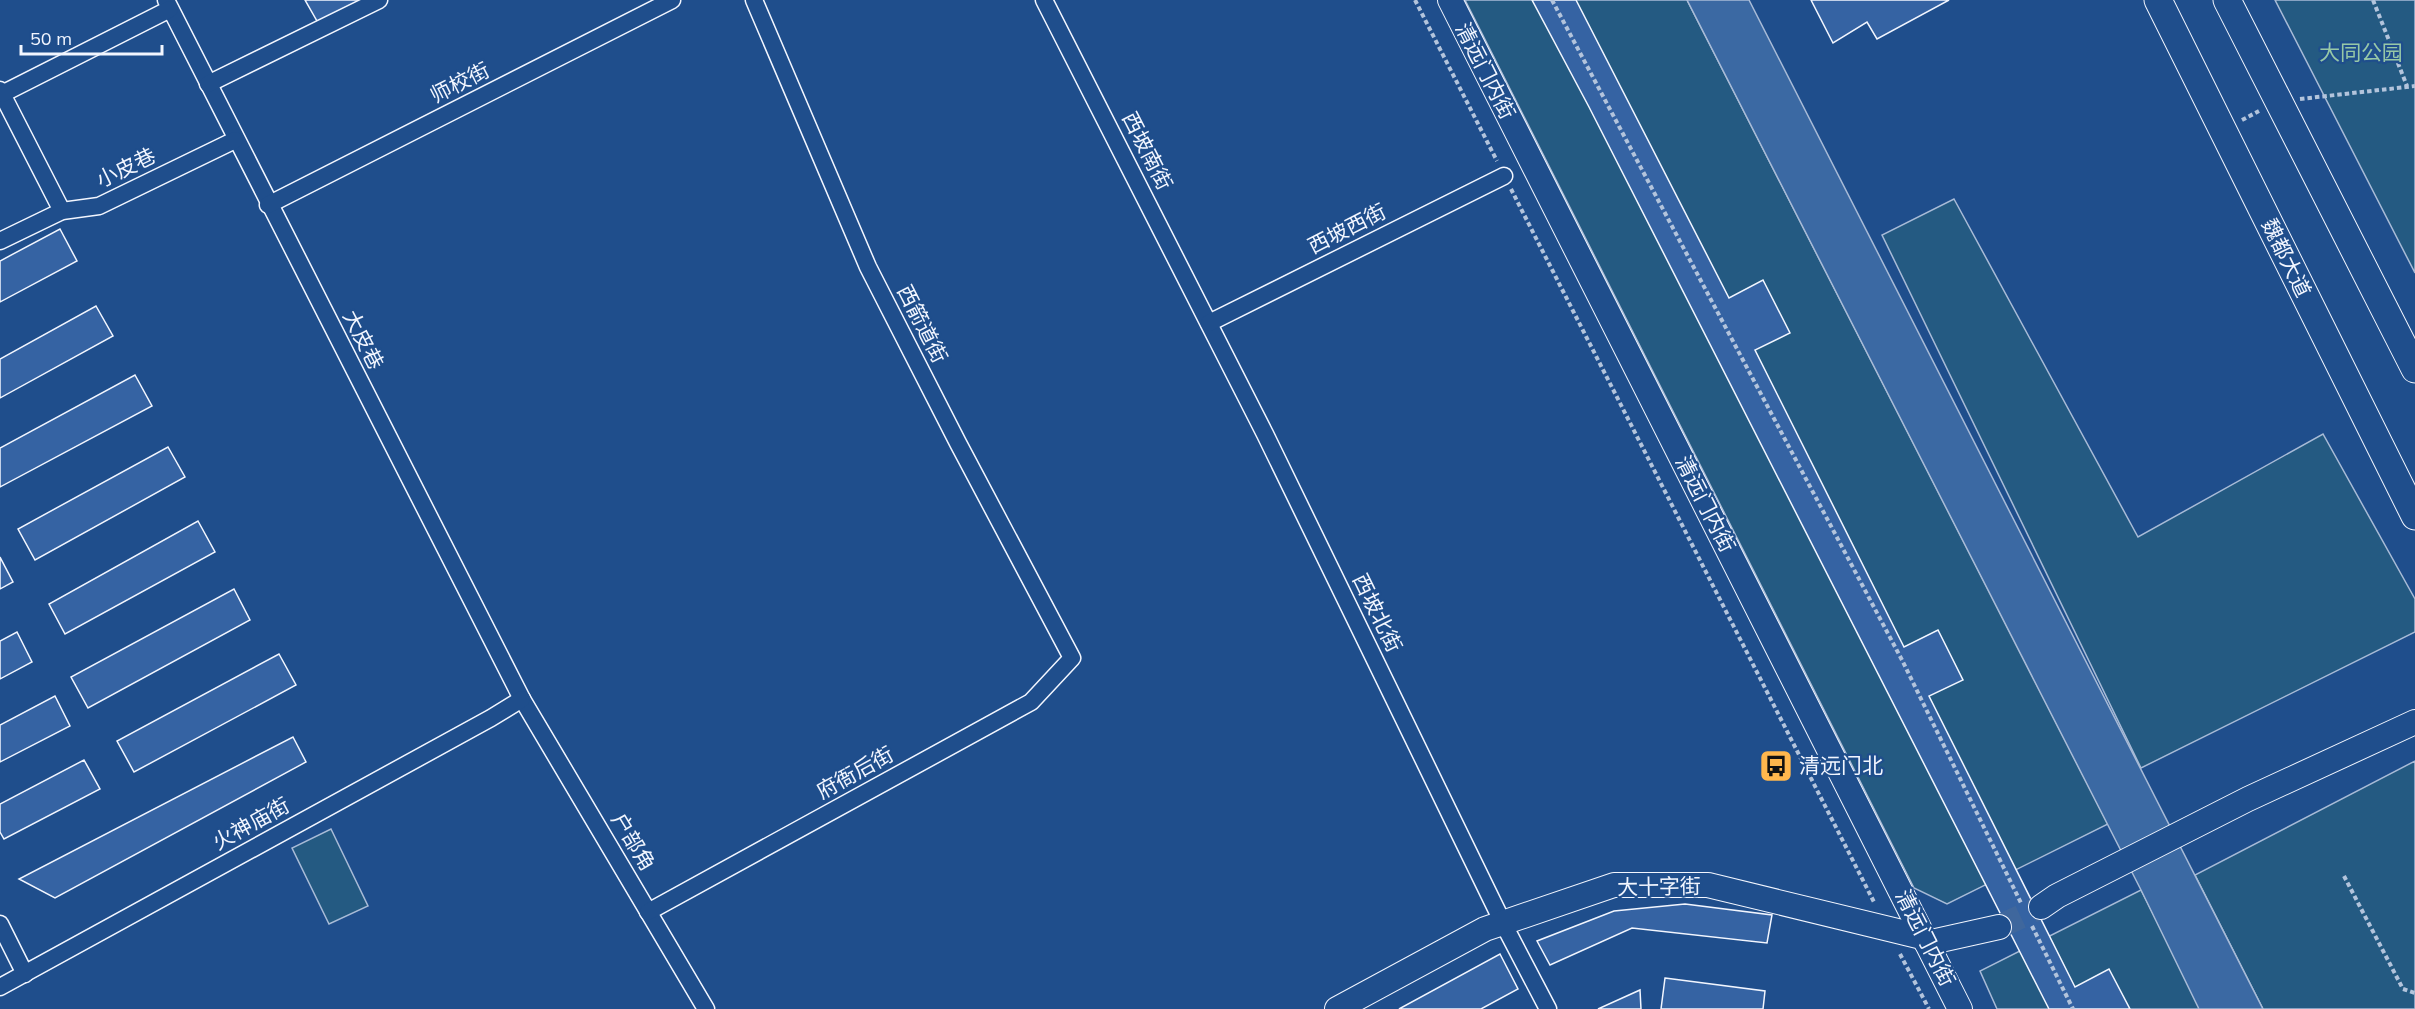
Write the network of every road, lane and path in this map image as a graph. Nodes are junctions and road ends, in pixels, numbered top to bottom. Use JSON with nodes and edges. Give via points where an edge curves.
{"nodes":[{"id":1,"x":379,"y":0,"type":"edge"},
{"id":2,"x":672,"y":0,"type":"edge"},
{"id":3,"x":754,"y":0,"type":"edge"},
{"id":4,"x":1044,"y":0,"type":"edge"},
{"id":5,"x":1415,"y":0,"type":"edge"},
{"id":6,"x":1450,"y":0,"type":"edge"},
{"id":7,"x":1551,"y":0,"type":"edge"},
{"id":8,"x":2158,"y":0,"type":"edge"},
{"id":9,"x":2227,"y":0,"type":"edge"},
{"id":10,"x":2373,"y":0,"type":"edge"},
{"id":11,"x":168,"y":4,"type":"edge"},
{"id":12,"x":208,"y":84,"type":"junction"},
{"id":13,"x":2407,"y":86,"type":"junction"},
{"id":14,"x":2415,"y":86,"type":"edge"},
{"id":15,"x":1,"y":92,"type":"edge"},
{"id":16,"x":2278,"y":101,"type":"junction"},
{"id":17,"x":2223,"y":130,"type":"junction"},
{"id":18,"x":235,"y":140,"type":"junction"},
{"id":19,"x":1504,"y":176,"type":"junction"},
{"id":20,"x":268,"y":205,"type":"junction"},
{"id":21,"x":62,"y":211,"type":"junction"},
{"id":22,"x":0,"y":241,"type":"edge"},
{"id":23,"x":1209,"y":323,"type":"junction"},
{"id":24,"x":2415,"y":369,"type":"edge"},
{"id":25,"x":2415,"y":516,"type":"edge"},
{"id":26,"x":1072,"y":658,"type":"joint"},
{"id":27,"x":522,"y":699,"type":"junction"},
{"id":28,"x":2415,"y":722,"type":"edge"},
{"id":29,"x":2344,"y":876,"type":"dead end"},
{"id":30,"x":2038,"y":908,"type":"junction"},
{"id":31,"x":648,"y":912,"type":"junction"},
{"id":32,"x":1503,"y":923,"type":"junction"},
{"id":33,"x":0,"y":924,"type":"edge"},
{"id":34,"x":1999,"y":927,"type":"tunnel mouth"},
{"id":35,"x":1887,"y":928,"type":"junction"},
{"id":36,"x":1927,"y":943,"type":"junction"},
{"id":37,"x":25,"y":974,"type":"junction"},
{"id":38,"x":0,"y":987,"type":"edge"},
{"id":39,"x":2415,"y":993,"type":"edge"},
{"id":40,"x":706,"y":1009,"type":"edge"},
{"id":41,"x":1336,"y":1009,"type":"edge"},
{"id":42,"x":1548,"y":1009,"type":"edge"},
{"id":43,"x":1929,"y":1009,"type":"edge"},
{"id":44,"x":1960,"y":1009,"type":"edge"},
{"id":45,"x":2073,"y":1009,"type":"edge"}],
"edges":[{"from":1,"to":12,"type":"street"},
{"from":2,"to":20,"type":"street","name":"师校街"},
{"from":3,"to":26,"type":"street","name":"西箭道街","via":[[868,267]]},
{"from":4,"to":23,"type":"street","name":"西坡南街"},
{"from":5,"to":19,"type":"path"},
{"from":6,"to":36,"type":"main road","name":"清远门内街"},
{"from":7,"to":30,"type":"path"},
{"from":8,"to":17,"type":"main road","name":"魏都大道"},
{"from":9,"to":16,"type":"main road"},
{"from":10,"to":13,"type":"path"},
{"from":11,"to":12,"type":"street","name":"大皮巷"},
{"from":11,"to":15,"type":"street"},
{"from":12,"to":18,"type":"street","name":"大皮巷"},
{"from":13,"to":14,"type":"path"},
{"from":13,"to":16,"type":"path"},
{"from":15,"to":21,"type":"street"},
{"from":16,"to":17,"type":"path"},
{"from":16,"to":24,"type":"main road"},
{"from":17,"to":25,"type":"main road","name":"魏都大道"},
{"from":18,"to":20,"type":"street","name":"大皮巷"},
{"from":18,"to":21,"type":"street","name":"小皮巷","via":[[99,206]]},
{"from":19,"to":23,"type":"street","name":"西坡西街"},
{"from":19,"to":35,"type":"path"},
{"from":20,"to":27,"type":"street","name":"大皮巷"},
{"from":21,"to":22,"type":"street","name":"小皮巷"},
{"from":23,"to":32,"type":"street","name":"西坡北街"},
{"from":26,"to":31,"type":"street","name":"府衙后街","via":[[1031,702]]},
{"from":27,"to":31,"type":"street","name":"户部角"},
{"from":27,"to":37,"type":"street","name":"火神庙街"},
{"from":28,"to":30,"type":"main road","via":[[2248,799]]},
{"from":29,"to":39,"type":"path","via":[[2403,988]]},
{"from":30,"to":45,"type":"path"},
{"from":31,"to":40,"type":"street","name":"户部角"},
{"from":32,"to":35,"type":"main road","name":"大十字街","via":[[1614,885],[1708,885]]},
{"from":32,"to":41,"type":"main road","name":"大十字街"},
{"from":32,"to":42,"type":"street","name":"西坡北街"},
{"from":33,"to":37,"type":"street"},
{"from":34,"to":36,"type":"main road"},
{"from":35,"to":36,"type":"main road","name":"大十字街","via":[[1922,937]]},
{"from":35,"to":43,"type":"path"},
{"from":36,"to":44,"type":"main road","name":"清远门内街"},
{"from":37,"to":38,"type":"street","name":"火神庙街"}]}
